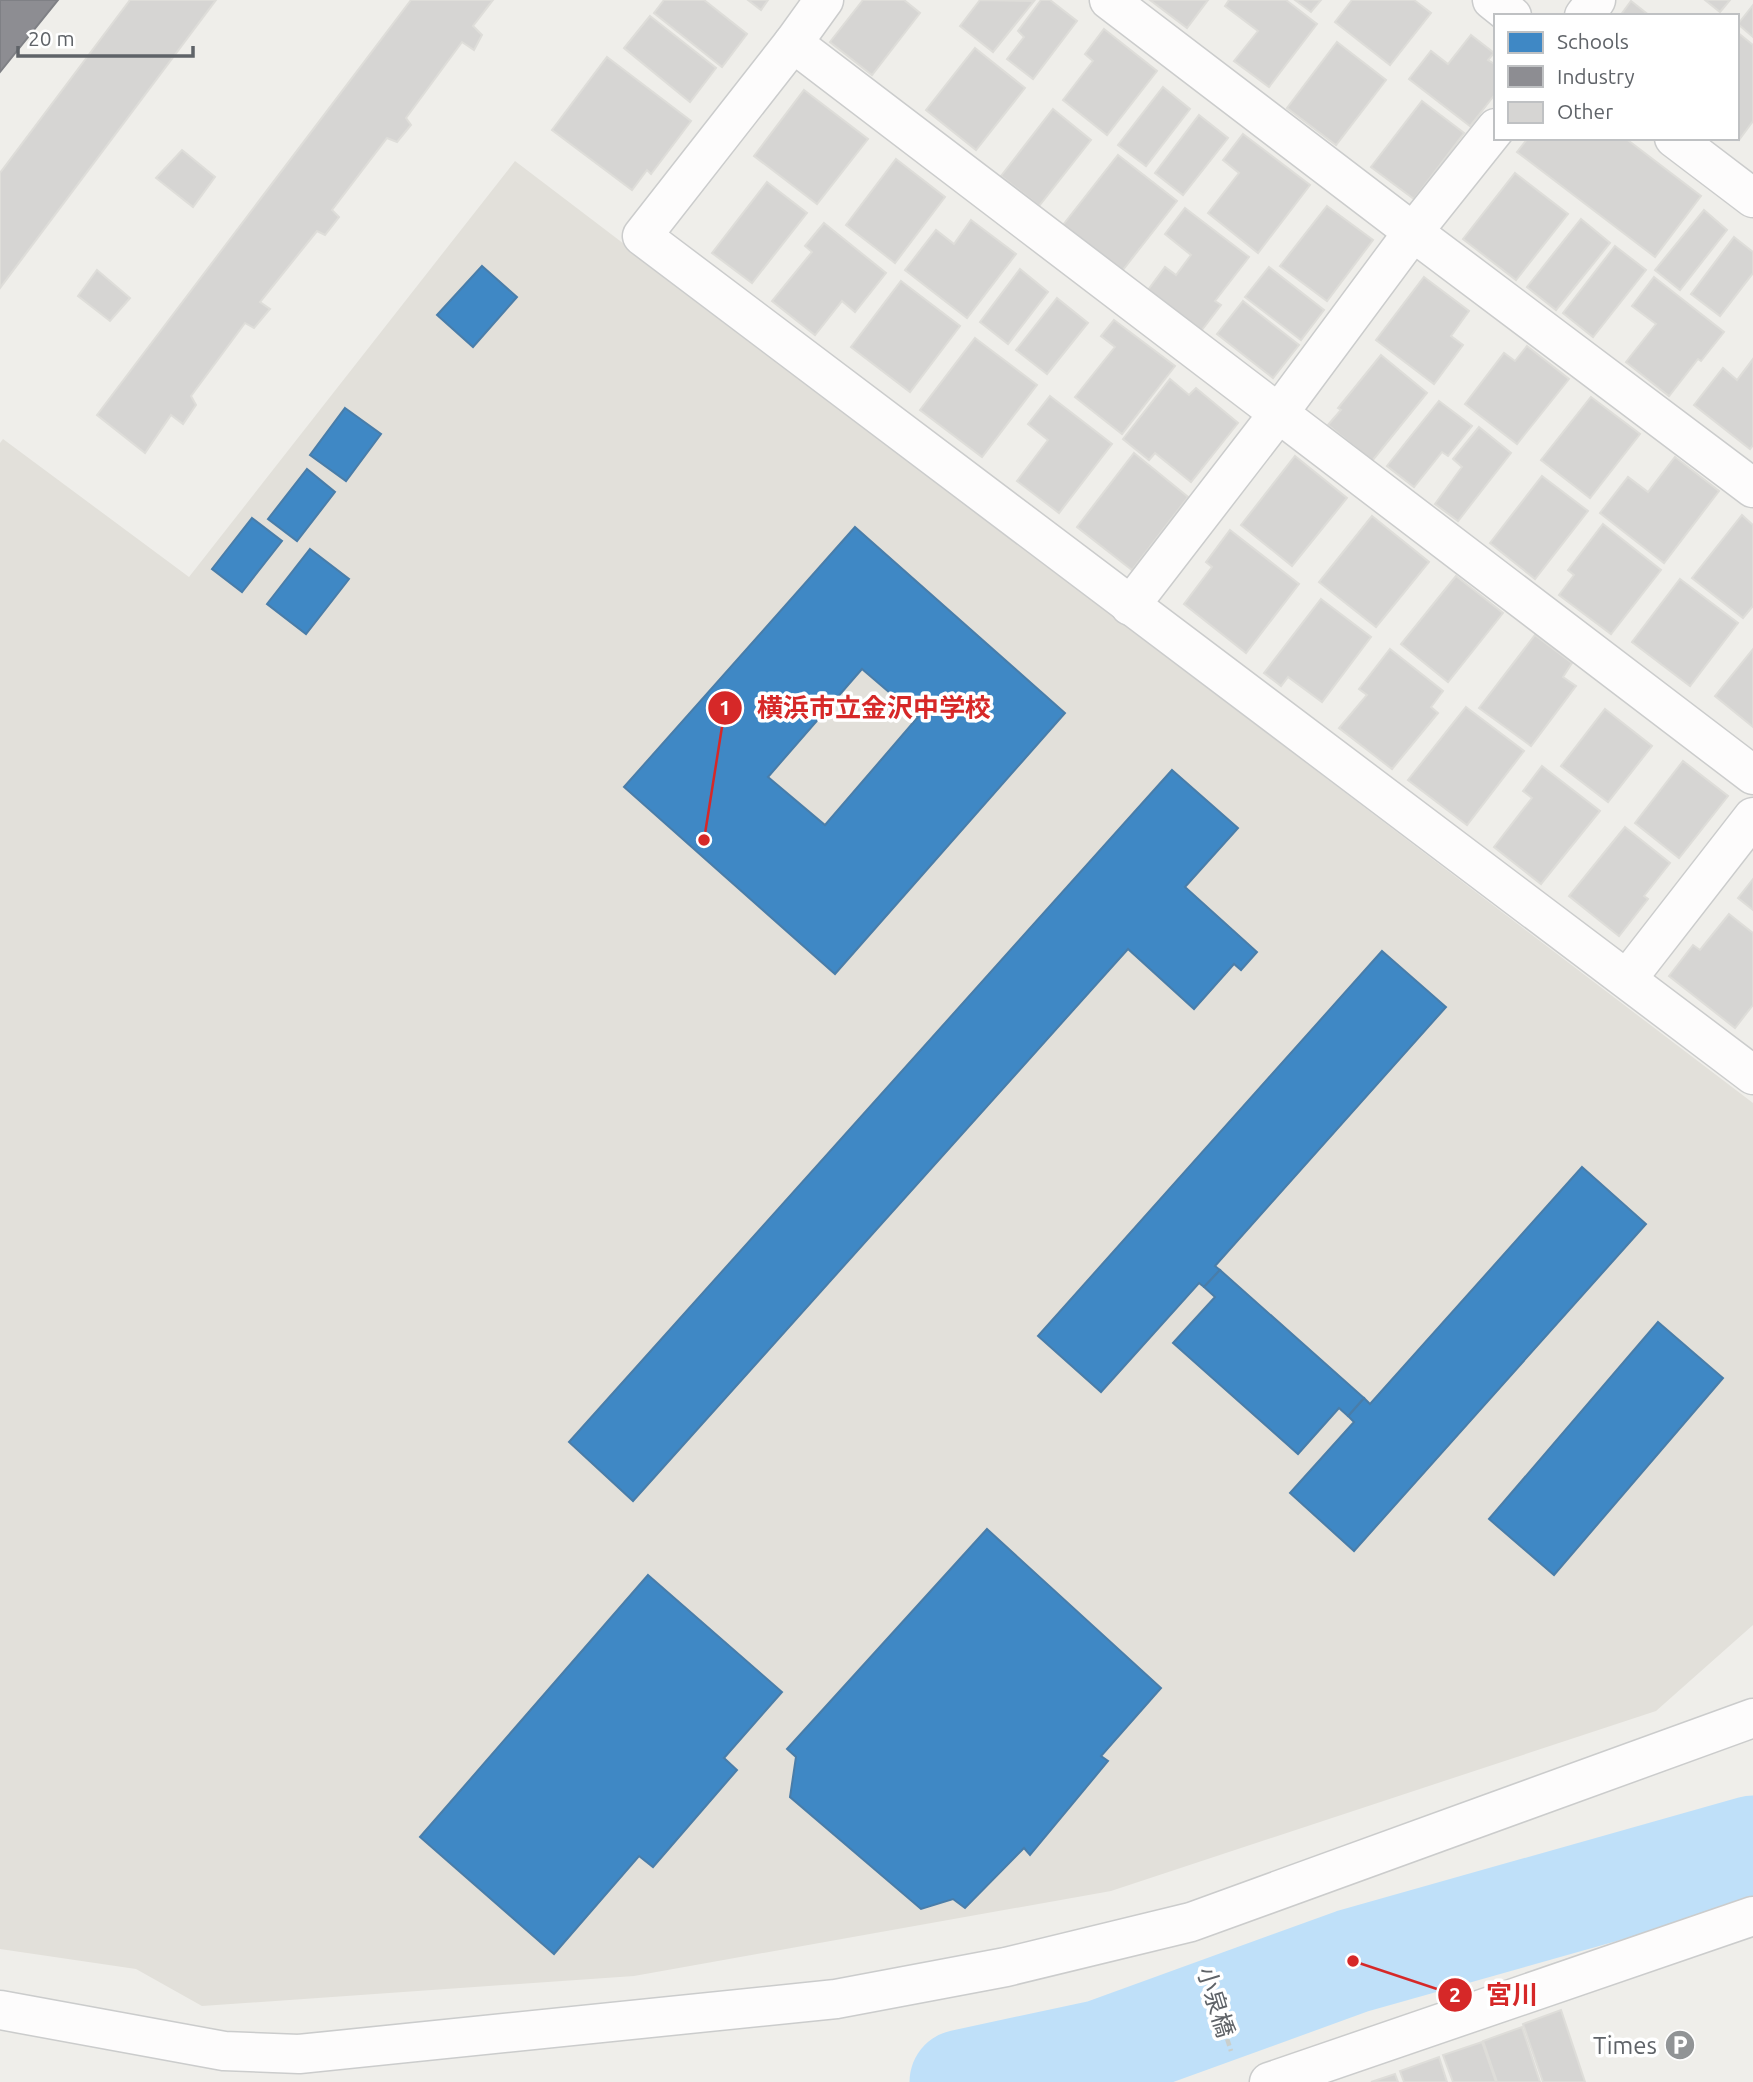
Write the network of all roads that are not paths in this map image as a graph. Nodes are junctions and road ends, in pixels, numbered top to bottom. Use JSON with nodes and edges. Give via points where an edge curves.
{"nodes":[{"id":1,"x":824,"y":0,"type":"edge"},
{"id":2,"x":1108,"y":0,"type":"edge"},
{"id":3,"x":1492,"y":0,"type":"edge"},
{"id":4,"x":1510,"y":14,"type":"edge"},
{"id":5,"x":793,"y":43,"type":"junction"},
{"id":6,"x":1494,"y":131,"type":"edge"},
{"id":7,"x":1677,"y":140,"type":"edge"},
{"id":8,"x":1753,"y":198,"type":"edge"},
{"id":9,"x":1413,"y":232,"type":"junction"},
{"id":10,"x":1278,"y":414,"type":"junction"},
{"id":11,"x":1753,"y":488,"type":"edge"},
{"id":12,"x":1130,"y":606,"type":"junction"},
{"id":13,"x":1753,"y":775,"type":"edge"},
{"id":14,"x":1753,"y":817,"type":"edge"},
{"id":15,"x":1627,"y":979,"type":"junction"},
{"id":16,"x":1753,"y":1075,"type":"edge"},
{"id":17,"x":1753,"y":1718,"type":"edge"},
{"id":18,"x":1753,"y":1916,"type":"edge"},
{"id":19,"x":0,"y":2010,"type":"edge"},
{"id":20,"x":1269,"y":2082,"type":"edge"}],
"edges":[{"from":1,"to":5,"type":"street"},
{"from":2,"to":9,"type":"street"},
{"from":3,"to":4,"type":"street"},
{"from":5,"to":10,"type":"street"},
{"from":5,"to":12,"type":"street","via":[[642,236]]},
{"from":6,"to":9,"type":"street"},
{"from":7,"to":8,"type":"street"},
{"from":9,"to":10,"type":"street"},
{"from":9,"to":11,"type":"street"},
{"from":10,"to":12,"type":"street"},
{"from":10,"to":13,"type":"street"},
{"from":12,"to":15,"type":"street"},
{"from":14,"to":15,"type":"street"},
{"from":15,"to":16,"type":"street"},
{"from":17,"to":19,"type":"street","via":[[1191,1922],[1006,1967],[836,1999],[299,2054],[224,2051]]},
{"from":18,"to":20,"type":"street"}]}
